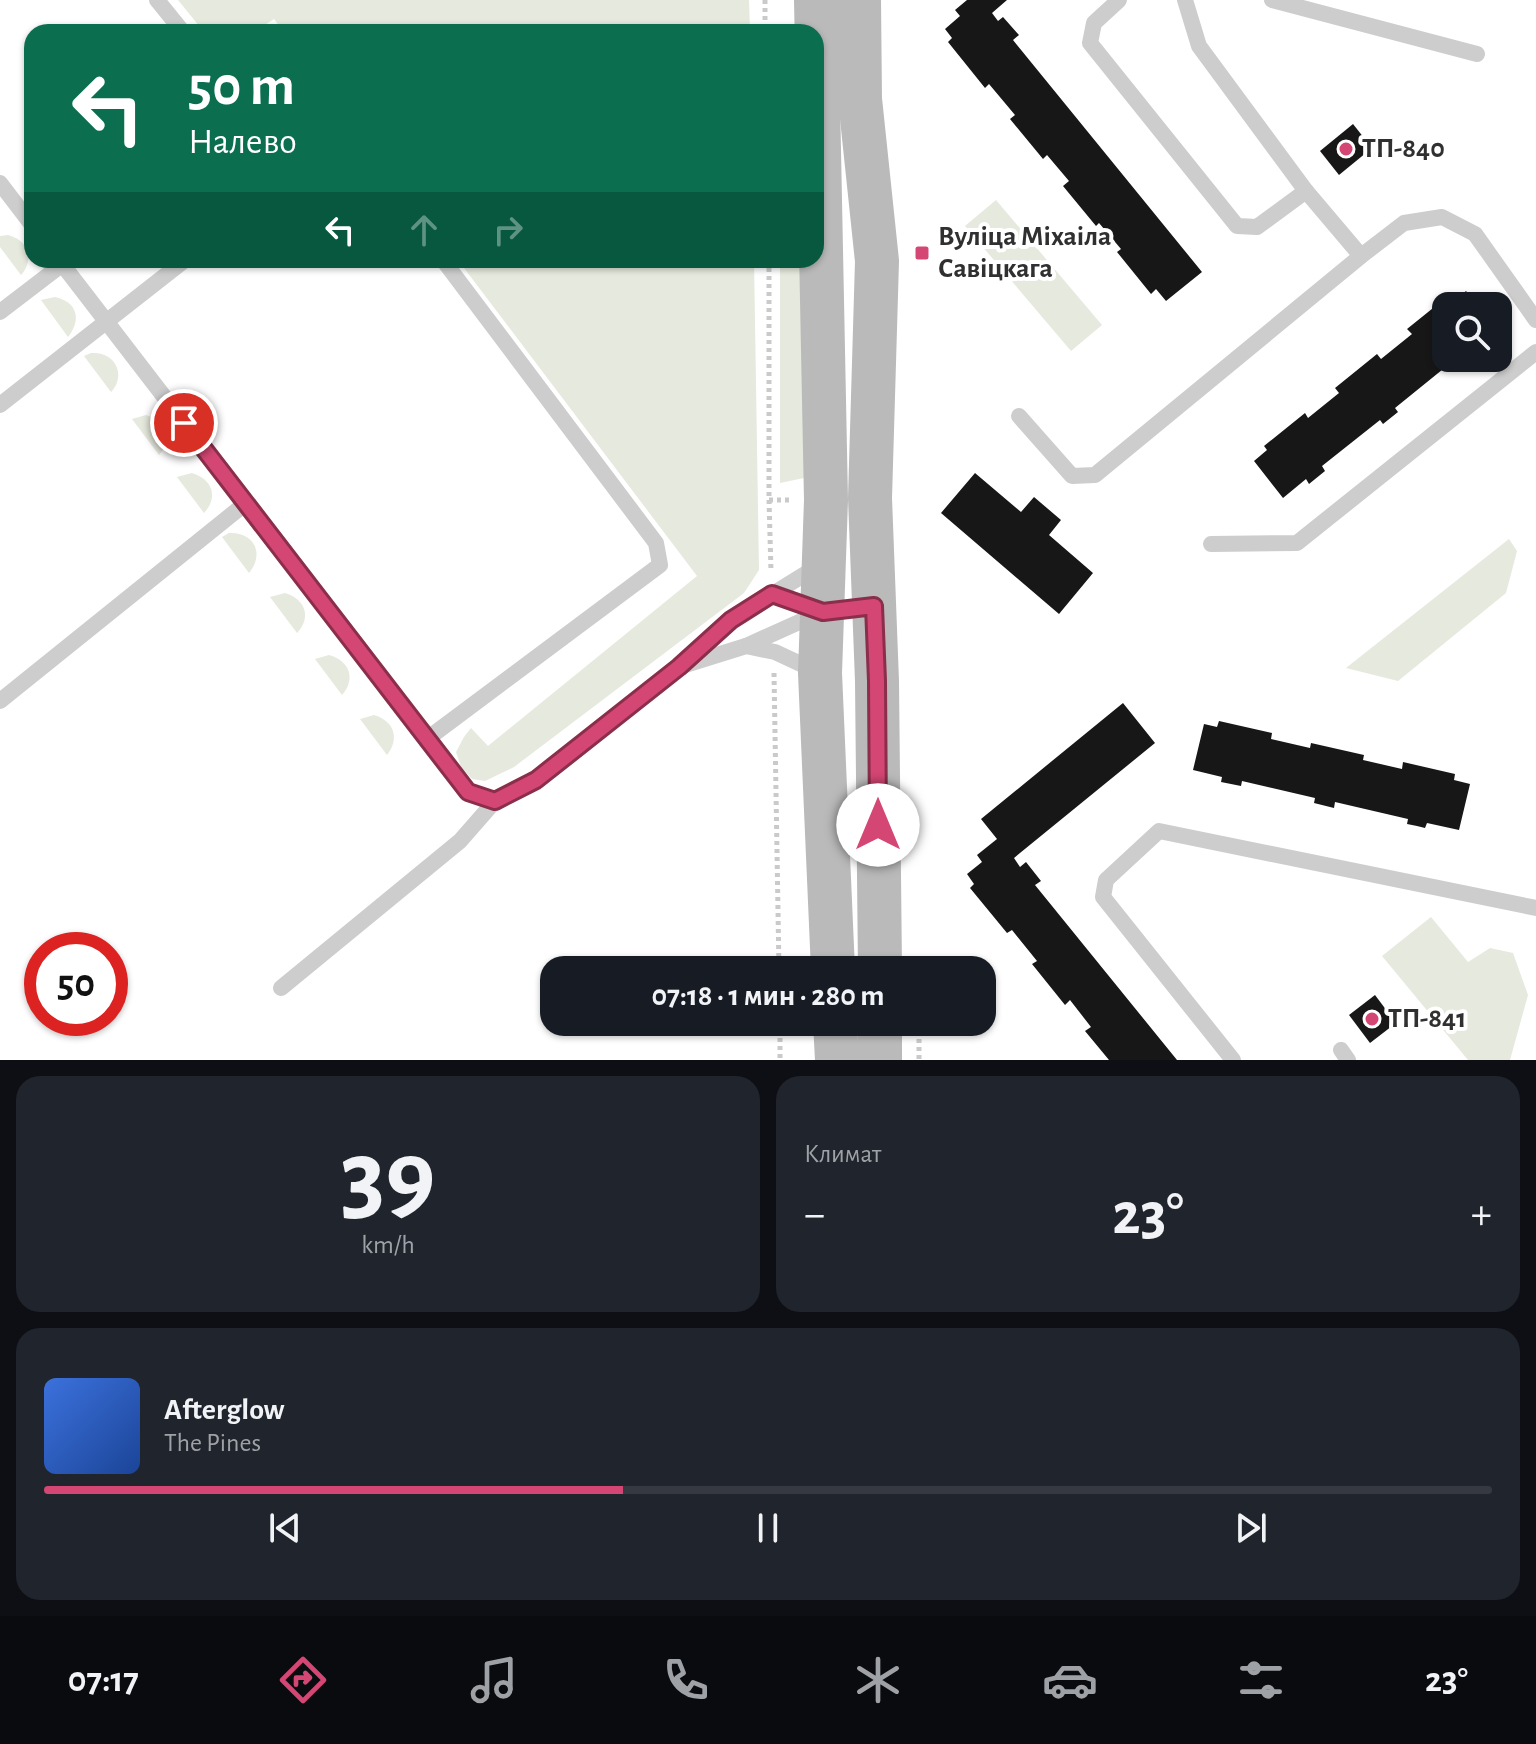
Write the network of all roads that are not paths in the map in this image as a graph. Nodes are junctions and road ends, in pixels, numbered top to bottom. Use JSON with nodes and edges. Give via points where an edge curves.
{"nodes":[{"id":1,"x":157,"y":0,"type":"edge"},
{"id":2,"x":816,"y":0,"type":"edge"},
{"id":3,"x":859,"y":0,"type":"edge"},
{"id":4,"x":1119,"y":0,"type":"edge"},
{"id":5,"x":1185,"y":0,"type":"edge"},
{"id":6,"x":1272,"y":0,"type":"edge"},
{"id":7,"x":176,"y":24,"type":"edge"},
{"id":8,"x":816,"y":24,"type":"edge"},
{"id":9,"x":1477,"y":54,"type":"dead end"},
{"id":10,"x":0,"y":183,"type":"edge"},
{"id":11,"x":1306,"y":191,"type":"junction"},
{"id":12,"x":24,"y":214,"type":"edge"},
{"id":13,"x":1361,"y":256,"type":"junction"},
{"id":14,"x":55,"y":268,"type":"edge"},
{"id":15,"x":67,"y":268,"type":"edge"},
{"id":16,"x":175,"y":268,"type":"edge"},
{"id":17,"x":449,"y":268,"type":"edge"},
{"id":18,"x":822,"y":268,"type":"edge"},
{"id":19,"x":0,"y":312,"type":"edge"},
{"id":20,"x":1536,"y":320,"type":"edge"},
{"id":21,"x":107,"y":322,"type":"junction"},
{"id":22,"x":1536,"y":352,"type":"edge"},
{"id":23,"x":0,"y":405,"type":"edge"},
{"id":24,"x":1019,"y":416,"type":"dead end"},
{"id":25,"x":246,"y":503,"type":"junction"},
{"id":26,"x":1211,"y":544,"type":"dead end"},
{"id":27,"x":824,"y":563,"type":"junction"},
{"id":28,"x":772,"y":594,"type":"junction"},
{"id":29,"x":874,"y":606,"type":"junction"},
{"id":30,"x":823,"y":612,"type":"junction"},
{"id":31,"x":746,"y":646,"type":"junction"},
{"id":32,"x":679,"y":667,"type":"junction"},
{"id":33,"x":820,"y":673,"type":"junction"},
{"id":34,"x":0,"y":701,"type":"edge"},
{"id":35,"x":427,"y":739,"type":"junction"},
{"id":36,"x":495,"y":801,"type":"junction"},
{"id":37,"x":1536,"y":908,"type":"edge"},
{"id":38,"x":832,"y":956,"type":"edge"},
{"id":39,"x":880,"y":956,"type":"edge"},
{"id":40,"x":281,"y":988,"type":"dead end"},
{"id":41,"x":836,"y":1036,"type":"edge"},
{"id":42,"x":880,"y":1036,"type":"edge"},
{"id":43,"x":837,"y":1060,"type":"edge"},
{"id":44,"x":880,"y":1060,"type":"edge"},
{"id":45,"x":1233,"y":1060,"type":"edge"}],
"edges":[{"from":1,"to":7,"type":"lane"},
{"from":2,"to":8,"type":"main road"},
{"from":3,"to":29,"type":"main road","via":[[860,99],[877,261],[870,498]]},
{"from":4,"to":11,"type":"lane","via":[[1094,23],[1090,43],[1237,226],[1257,227]]},
{"from":5,"to":11,"type":"lane","via":[[1199,46]]},
{"from":6,"to":9,"type":"lane"},
{"from":10,"to":12,"type":"lane"},
{"from":11,"to":13,"type":"lane"},
{"from":13,"to":20,"type":"lane","via":[[1404,223],[1442,217],[1475,234]]},
{"from":13,"to":24,"type":"lane","via":[[1095,475],[1072,476]]},
{"from":14,"to":19,"type":"lane"},
{"from":15,"to":21,"type":"lane"},
{"from":16,"to":21,"type":"lane"},
{"from":17,"to":35,"type":"lane","via":[[656,543],[660,565]]},
{"from":18,"to":27,"type":"main road"},
{"from":21,"to":23,"type":"lane"},
{"from":21,"to":25,"type":"lane"},
{"from":22,"to":26,"type":"lane","via":[[1297,543]]},
{"from":25,"to":34,"type":"lane"},
{"from":25,"to":35,"type":"lane"},
{"from":27,"to":28,"type":"lane"},
{"from":27,"to":30,"type":"main road"},
{"from":28,"to":30,"type":"lane"},
{"from":28,"to":32,"type":"lane","via":[[731,620]]},
{"from":29,"to":30,"type":"main road"},
{"from":29,"to":39,"type":"main road"},
{"from":30,"to":31,"type":"lane"},
{"from":30,"to":33,"type":"main road"},
{"from":31,"to":32,"type":"lane"},
{"from":31,"to":33,"type":"lane","via":[[775,652]]},
{"from":32,"to":36,"type":"lane","via":[[536,780]]},
{"from":33,"to":38,"type":"main road"},
{"from":35,"to":36,"type":"lane","via":[[468,792]]},
{"from":36,"to":40,"type":"lane","via":[[460,841]]},
{"from":37,"to":45,"type":"lane","via":[[1159,831],[1106,880],[1103,897]]},
{"from":41,"to":43,"type":"main road"},
{"from":42,"to":44,"type":"main road"}]}
